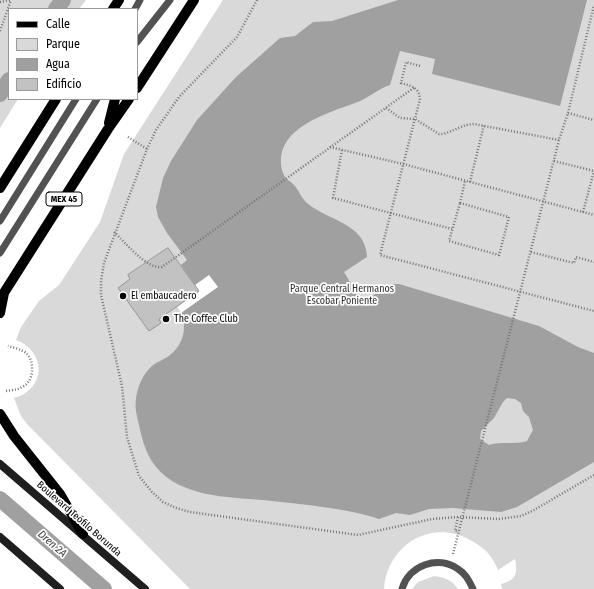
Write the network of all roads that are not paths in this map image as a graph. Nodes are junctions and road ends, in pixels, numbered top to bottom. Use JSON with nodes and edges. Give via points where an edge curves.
{"nodes":[{"id":1,"x":170,"y":0,"type":"edge"},
{"id":2,"x":194,"y":0,"type":"edge"},
{"id":3,"x":138,"y":41,"type":"edge"},
{"id":4,"x":138,"y":86,"type":"edge"},
{"id":5,"x":55,"y":100,"type":"edge"},
{"id":6,"x":75,"y":100,"type":"edge"},
{"id":7,"x":96,"y":100,"type":"edge"},
{"id":8,"x":115,"y":100,"type":"edge"},
{"id":9,"x":128,"y":100,"type":"edge"},
{"id":10,"x":108,"y":129,"type":"junction"},
{"id":11,"x":0,"y":188,"type":"edge"},
{"id":12,"x":0,"y":221,"type":"edge"},
{"id":13,"x":0,"y":252,"type":"edge"},
{"id":14,"x":2,"y":296,"type":"edge"},
{"id":15,"x":0,"y":313,"type":"edge"},
{"id":16,"x":0,"y":414,"type":"edge"},
{"id":17,"x":0,"y":464,"type":"edge"},
{"id":18,"x":83,"y":534,"type":"junction"},
{"id":19,"x":0,"y":537,"type":"edge"},
{"id":20,"x":60,"y":589,"type":"edge"},
{"id":21,"x":145,"y":589,"type":"edge"},
{"id":22,"x":402,"y":589,"type":"edge"},
{"id":23,"x":473,"y":589,"type":"edge"}],
"edges":[{"from":1,"to":3,"type":"lane"},
{"from":2,"to":4,"type":"main road"},
{"from":5,"to":11,"type":"main road"},
{"from":6,"to":12,"type":"lane"},
{"from":7,"to":13,"type":"lane"},
{"from":8,"to":10,"type":"main road"},
{"from":9,"to":10,"type":"main road","number":"MEX 45"},
{"from":10,"to":14,"type":"main road","number":"MEX 45"},
{"from":14,"to":15,"type":"main road"},
{"from":16,"to":18,"type":"main road","via":[[60,494]]},
{"from":17,"to":18,"type":"main road","name":"Boulevard Teófilo Borunda"},
{"from":18,"to":21,"type":"main road","name":"Boulevard Teófilo Borunda"},
{"from":19,"to":20,"type":"main road"},
{"from":22,"to":23,"type":"lane","via":[[416,569],[438,562],[450,564],[460,570],[468,578]]}]}
